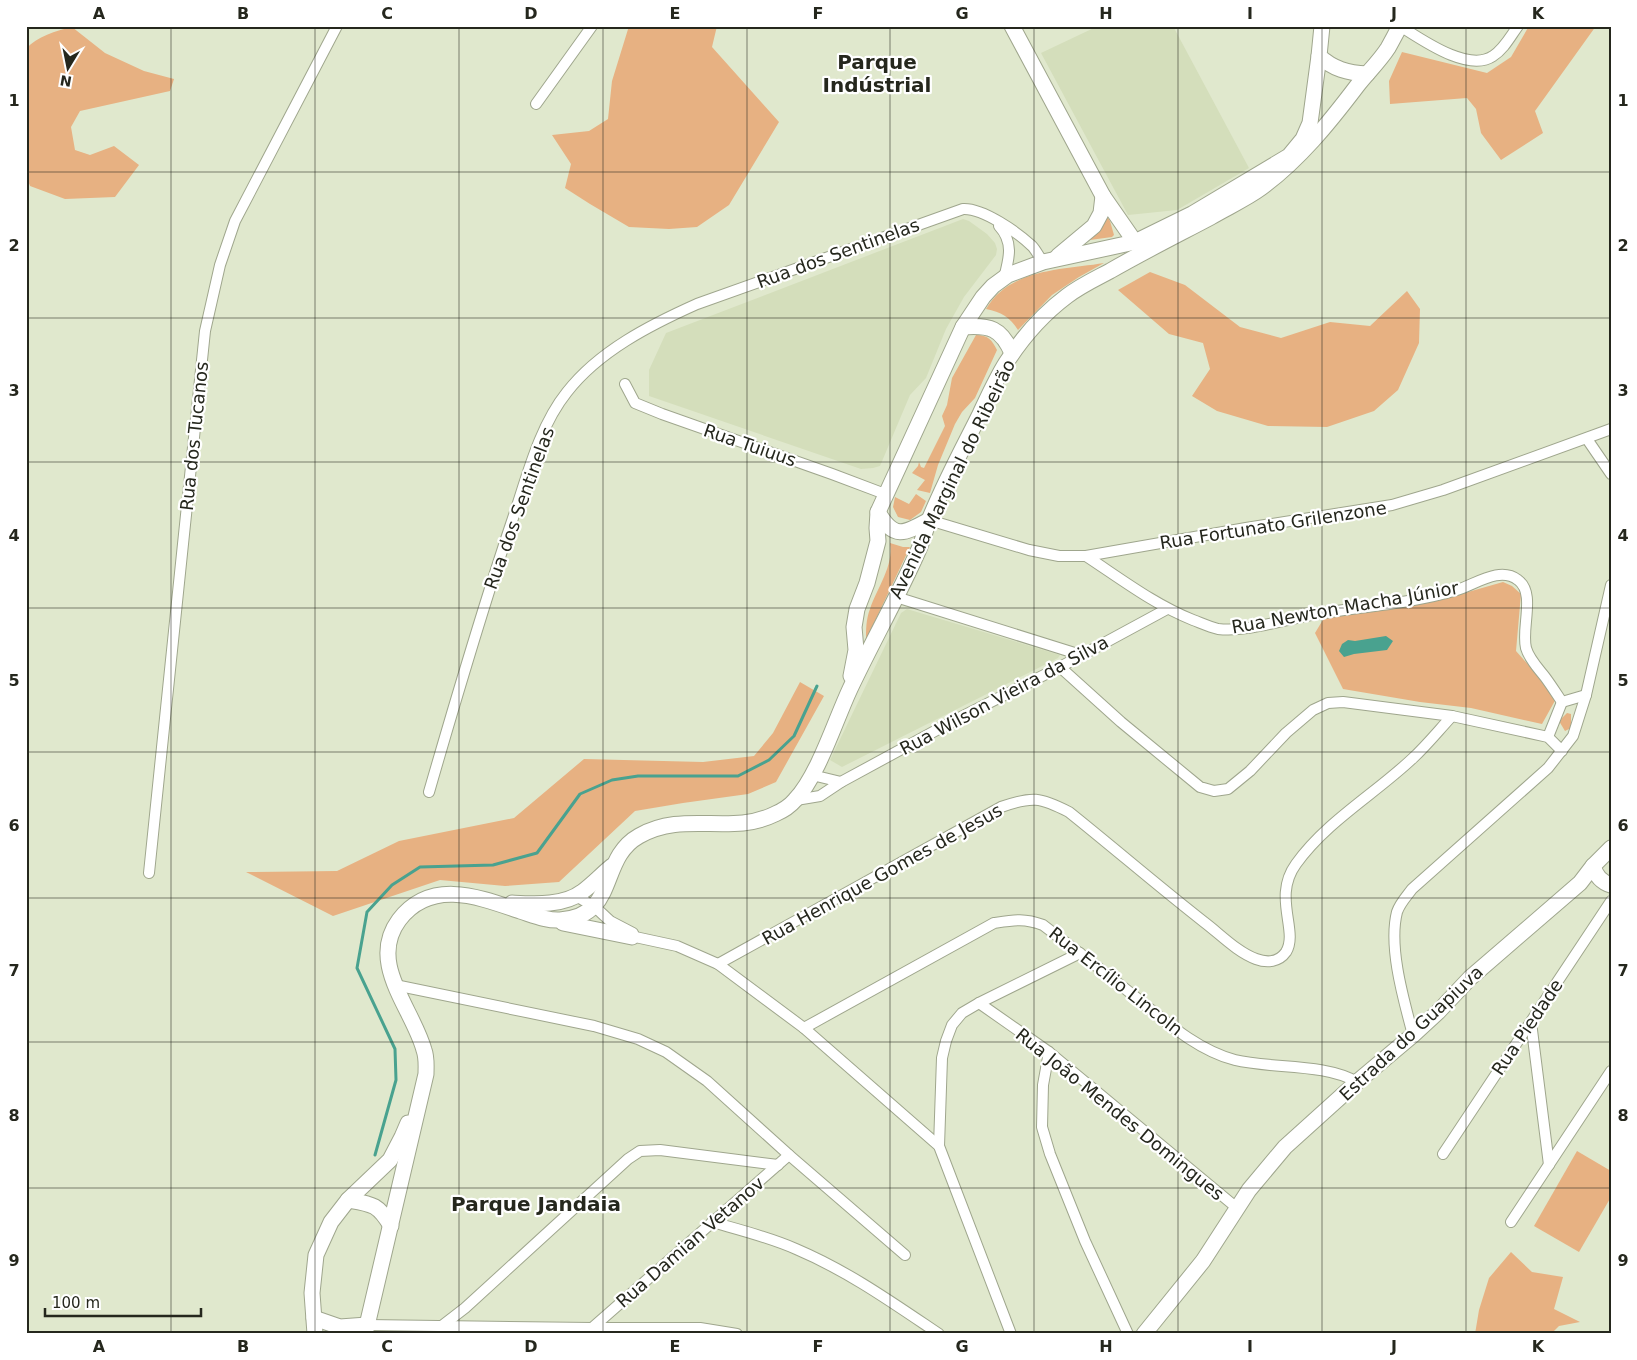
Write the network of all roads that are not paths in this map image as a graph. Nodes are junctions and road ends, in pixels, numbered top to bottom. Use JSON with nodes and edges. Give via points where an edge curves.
{"nodes":[{"id":1,"x":337,"y":26,"type":"edge"},
{"id":2,"x":592,"y":26,"type":"edge"},
{"id":3,"x":1012,"y":26,"type":"edge"},
{"id":4,"x":1322,"y":26,"type":"edge"},
{"id":5,"x":1400,"y":26,"type":"edge"},
{"id":6,"x":1518,"y":26,"type":"edge"},
{"id":7,"x":1320,"y":56,"type":"junction"},
{"id":8,"x":1366,"y":74,"type":"junction"},
{"id":9,"x":536,"y":104,"type":"dead end"},
{"id":10,"x":1103,"y":196,"type":"junction"},
{"id":11,"x":991,"y":218,"type":"junction"},
{"id":12,"x":1135,"y":242,"type":"junction"},
{"id":13,"x":1050,"y":260,"type":"junction"},
{"id":14,"x":1004,"y":278,"type":"junction"},
{"id":15,"x":963,"y":327,"type":"junction"},
{"id":16,"x":1012,"y":353,"type":"junction"},
{"id":17,"x":625,"y":384,"type":"dead end"},
{"id":18,"x":1611,"y":429,"type":"edge"},
{"id":19,"x":1587,"y":439,"type":"junction"},
{"id":20,"x":1611,"y":474,"type":"edge"},
{"id":21,"x":885,"y":494,"type":"junction"},
{"id":22,"x":878,"y":512,"type":"junction"},
{"id":23,"x":929,"y":520,"type":"junction"},
{"id":24,"x":1086,"y":556,"type":"junction"},
{"id":25,"x":1611,"y":585,"type":"edge"},
{"id":26,"x":896,"y":597,"type":"junction"},
{"id":27,"x":1167,"y":609,"type":"junction"},
{"id":28,"x":1081,"y":655,"type":"junction"},
{"id":29,"x":1060,"y":667,"type":"junction"},
{"id":30,"x":848,"y":692,"type":"junction"},
{"id":31,"x":1586,"y":695,"type":"junction"},
{"id":32,"x":1562,"y":702,"type":"junction"},
{"id":33,"x":1452,"y":716,"type":"junction"},
{"id":34,"x":1548,"y":737,"type":"junction"},
{"id":35,"x":1562,"y":751,"type":"junction"},
{"id":36,"x":812,"y":775,"type":"junction"},
{"id":37,"x":841,"y":782,"type":"junction"},
{"id":38,"x":429,"y":792,"type":"dead end"},
{"id":39,"x":796,"y":800,"type":"junction"},
{"id":40,"x":1611,"y":848,"type":"edge"},
{"id":41,"x":615,"y":863,"type":"junction"},
{"id":42,"x":1593,"y":866,"type":"junction"},
{"id":43,"x":149,"y":873,"type":"dead end"},
{"id":44,"x":1580,"y":883,"type":"junction"},
{"id":45,"x":1606,"y":883,"type":"edge"},
{"id":46,"x":576,"y":896,"type":"junction"},
{"id":47,"x":1611,"y":901,"type":"edge"},
{"id":48,"x":492,"y":902,"type":"junction"},
{"id":49,"x":595,"y":907,"type":"junction"},
{"id":50,"x":578,"y":918,"type":"junction"},
{"id":51,"x":555,"y":920,"type":"junction"},
{"id":52,"x":632,"y":938,"type":"junction"},
{"id":53,"x":649,"y":940,"type":"junction"},
{"id":54,"x":1080,"y":953,"type":"junction"},
{"id":55,"x":718,"y":964,"type":"junction"},
{"id":56,"x":395,"y":985,"type":"junction"},
{"id":57,"x":979,"y":1002,"type":"junction"},
{"id":58,"x":1531,"y":1022,"type":"junction"},
{"id":59,"x":804,"y":1028,"type":"junction"},
{"id":60,"x":1413,"y":1035,"type":"junction"},
{"id":61,"x":1049,"y":1052,"type":"junction"},
{"id":62,"x":1611,"y":1071,"type":"edge"},
{"id":63,"x":426,"y":1074,"type":"junction"},
{"id":64,"x":1357,"y":1082,"type":"junction"},
{"id":65,"x":939,"y":1146,"type":"junction"},
{"id":66,"x":1443,"y":1154,"type":"dead end"},
{"id":67,"x":789,"y":1155,"type":"junction"},
{"id":68,"x":778,"y":1165,"type":"junction"},
{"id":69,"x":1549,"y":1165,"type":"junction"},
{"id":70,"x":348,"y":1200,"type":"junction"},
{"id":71,"x":1237,"y":1208,"type":"junction"},
{"id":72,"x":712,"y":1222,"type":"junction"},
{"id":73,"x":1511,"y":1222,"type":"dead end"},
{"id":74,"x":391,"y":1226,"type":"junction"},
{"id":75,"x":905,"y":1255,"type":"dead end"},
{"id":76,"x":314,"y":1318,"type":"junction"},
{"id":77,"x":443,"y":1325,"type":"junction"},
{"id":78,"x":592,"y":1328,"type":"junction"},
{"id":79,"x":366,"y":1329,"type":"edge"},
{"id":80,"x":315,"y":1334,"type":"edge"},
{"id":81,"x":737,"y":1334,"type":"edge"},
{"id":82,"x":939,"y":1334,"type":"edge"},
{"id":83,"x":1011,"y":1334,"type":"edge"},
{"id":84,"x":1128,"y":1334,"type":"edge"},
{"id":85,"x":1144,"y":1334,"type":"edge"}],
"edges":[{"from":1,"to":43,"type":"street","name":"Rua dos Tucanos","via":[[235,222],[220,265],[205,331]]},
{"from":2,"to":9,"type":"street"},
{"from":3,"to":10,"type":"main road"},
{"from":4,"to":7,"type":"main road","name":"Avenida Marginal do Ribeirão"},
{"from":5,"to":6,"type":"street","via":[[1446,53],[1479,61],[1491,58]]},
{"from":5,"to":8,"type":"main road","name":"Avenida Marginal do Ribeirão","via":[[1388,48]]},
{"from":7,"to":8,"type":"main road","via":[[1339,69]]},
{"from":7,"to":12,"type":"main road","name":"Avenida Marginal do Ribeirão","via":[[1310,123],[1303,140],[1289,156],[1192,214]]},
{"from":8,"to":16,"type":"main road","name":"Avenida Marginal do Ribeirão","via":[[1324,128],[1260,189],[1071,293],[1038,321]]},
{"from":10,"to":12,"type":"main road"},
{"from":10,"to":13,"type":"main road","via":[[1101,213],[1094,226]]},
{"from":11,"to":13,"type":"street","name":"Rua dos Sentinelas"},
{"from":11,"to":14,"type":"street","name":"Rua dos Sentinelas","via":[[1008,239],[1009,261]]},
{"from":11,"to":38,"type":"street","name":"Rua dos Sentinelas","via":[[979,211],[963,209],[697,304],[669,316],[609,352],[567,392],[554,412],[532,461],[482,612]]},
{"from":12,"to":13,"type":"main road","name":"Avenida Marginal do Ribeirão"},
{"from":13,"to":14,"type":"main road","name":"Avenida Marginal do Ribeirão"},
{"from":14,"to":15,"type":"main road","name":"Avenida Marginal do Ribeirão","via":[[983,297]]},
{"from":15,"to":16,"type":"main road","via":[[981,325],[994,329],[1006,340]]},
{"from":15,"to":21,"type":"main road","name":"Avenida Marginal do Ribeirão"},
{"from":16,"to":23,"type":"main road","name":"Avenida Marginal do Ribeirão"},
{"from":17,"to":21,"type":"street","name":"Rua Tuiuus","via":[[635,402],[662,414]]},
{"from":18,"to":19,"type":"street","name":"Rua Fortunato Grilenzone"},
{"from":19,"to":20,"type":"street"},
{"from":19,"to":24,"type":"street","name":"Rua Fortunato Grilenzone","via":[[1392,505]]},
{"from":21,"to":22,"type":"main road","name":"Avenida Marginal do Ribeirão"},
{"from":22,"to":23,"type":"main road","via":[[885,524],[896,531],[909,532]]},
{"from":22,"to":30,"type":"main road","name":"Avenida Marginal do Ribeirão","via":[[878,541],[857,609],[854,627],[856,650]]},
{"from":23,"to":24,"type":"street","name":"Rua Fortunato Grilenzone","via":[[1029,550],[1059,556]]},
{"from":23,"to":26,"type":"main road","name":"Avenida Marginal do Ribeirão"},
{"from":24,"to":27,"type":"street","name":"Rua Newton Macha Júnior"},
{"from":25,"to":31,"type":"street"},
{"from":26,"to":28,"type":"street"},
{"from":26,"to":30,"type":"main road","name":"Avenida Marginal do Ribeirão"},
{"from":27,"to":28,"type":"street","name":"Rua Wilson Vieira da Silva"},
{"from":27,"to":32,"type":"street","name":"Rua Newton Macha Júnior","via":[[1218,629],[1239,628],[1431,596],[1496,575],[1506,575],[1525,586],[1526,649]]},
{"from":28,"to":29,"type":"street","name":"Rua Wilson Vieira da Silva"},
{"from":29,"to":33,"type":"street","via":[[1120,722],[1200,787],[1214,791],[1228,788],[1238,781],[1286,733],[1313,710],[1328,703],[1366,704]]},
{"from":29,"to":37,"type":"street","name":"Rua Wilson Vieira da Silva"},
{"from":30,"to":36,"type":"main road","name":"Avenida Marginal do Ribeirão"},
{"from":31,"to":32,"type":"street"},
{"from":31,"to":35,"type":"street","via":[[1573,736]]},
{"from":32,"to":34,"type":"street"},
{"from":33,"to":34,"type":"street"},
{"from":33,"to":55,"type":"street","name":"Rua Henrique Gomes de Jesus","via":[[1413,758],[1319,838],[1295,866],[1285,890],[1289,943],[1278,960],[1268,962],[1242,951],[1069,812],[1040,799],[1001,808]]},
{"from":34,"to":35,"type":"street"},
{"from":35,"to":60,"type":"street","via":[[1548,768],[1412,889],[1398,910],[1396,950],[1403,1000]]},
{"from":36,"to":37,"type":"street"},
{"from":36,"to":39,"type":"main road","name":"Avenida Marginal do Ribeirão"},
{"from":37,"to":39,"type":"street","name":"Rua Wilson Vieira da Silva","via":[[820,796]]},
{"from":39,"to":41,"type":"main road","name":"Avenida Marginal do Ribeirão","via":[[778,813],[755,821],[732,825],[696,822],[654,829],[626,845]]},
{"from":40,"to":42,"type":"main road","name":"Estrada do Guapiuva"},
{"from":41,"to":46,"type":"main road","name":"Avenida Marginal do Ribeirão"},
{"from":41,"to":49,"type":"main road","name":"Avenida Marginal do Ribeirão"},
{"from":42,"to":44,"type":"main road","name":"Estrada do Guapiuva"},
{"from":42,"to":45,"type":"main road","via":[[1597,876]]},
{"from":44,"to":45,"type":"main road"},
{"from":44,"to":60,"type":"main road","name":"Estrada do Guapiuva","via":[[1470,978]]},
{"from":46,"to":48,"type":"main road","name":"Avenida Marginal do Ribeirão","via":[[542,904]]},
{"from":46,"to":49,"type":"street"},
{"from":47,"to":58,"type":"street","name":"Rua Piedade"},
{"from":48,"to":51,"type":"main road","name":"Avenida Marginal do Ribeirão"},
{"from":48,"to":56,"type":"main road","name":"Avenida Marginal do Ribeirão","via":[[452,894],[432,896],[418,903],[394,929],[388,948],[388,962]]},
{"from":49,"to":50,"type":"main road","name":"Avenida Marginal do Ribeirão"},
{"from":49,"to":53,"type":"street","via":[[610,921]]},
{"from":50,"to":51,"type":"main road","name":"Avenida Marginal do Ribeirão"},
{"from":50,"to":52,"type":"street"},
{"from":51,"to":52,"type":"main road"},
{"from":52,"to":53,"type":"street"},
{"from":53,"to":55,"type":"street","via":[[677,946]]},
{"from":54,"to":57,"type":"street"},
{"from":54,"to":59,"type":"street","name":"Rua Ercílio Lincoln","via":[[1043,925],[1018,919],[994,923]]},
{"from":54,"to":64,"type":"street","name":"Rua Ercílio Lincoln","via":[[1180,1032],[1214,1052],[1235,1060],[1328,1071]]},
{"from":55,"to":59,"type":"street"},
{"from":56,"to":63,"type":"main road","name":"Avenida Marginal do Ribeirão","via":[[426,1054]]},
{"from":56,"to":67,"type":"street","via":[[594,1026],[638,1039],[666,1052],[707,1081]]},
{"from":57,"to":61,"type":"street","name":"Rua João Mendes Domingues"},
{"from":57,"to":65,"type":"street","via":[[962,1013],[952,1025],[946,1041],[942,1058]]},
{"from":58,"to":66,"type":"street","name":"Rua Piedade"},
{"from":58,"to":69,"type":"street"},
{"from":59,"to":65,"type":"street"},
{"from":60,"to":64,"type":"main road","name":"Estrada do Guapiuva"},
{"from":61,"to":71,"type":"street","name":"Rua João Mendes Domingues"},
{"from":61,"to":84,"type":"street","via":[[1043,1085],[1042,1128],[1078,1223]]},
{"from":62,"to":69,"type":"street"},
{"from":63,"to":70,"type":"main road","name":"Avenida Marginal do Ribeirão","via":[[402,1138],[390,1160]]},
{"from":63,"to":74,"type":"main road","name":"Avenida Marginal do Ribeirão"},
{"from":64,"to":71,"type":"main road","name":"Estrada do Guapiuva","via":[[1285,1147]]},
{"from":65,"to":83,"type":"street"},
{"from":67,"to":68,"type":"street","name":"Rua Damian Vetanov"},
{"from":67,"to":75,"type":"street"},
{"from":68,"to":72,"type":"street","name":"Rua Damian Vetanov"},
{"from":68,"to":77,"type":"street","via":[[660,1150],[640,1151]]},
{"from":69,"to":73,"type":"street"},
{"from":70,"to":74,"type":"main road","via":[[373,1205]]},
{"from":70,"to":76,"type":"main road","name":"Avenida Marginal do Ribeirão","via":[[331,1222],[316,1255],[312,1293]]},
{"from":71,"to":85,"type":"main road","name":"Estrada do Guapiuva","via":[[1203,1261]]},
{"from":72,"to":78,"type":"street","name":"Rua Damian Vetanov"},
{"from":72,"to":82,"type":"street","via":[[787,1246],[830,1265]]},
{"from":74,"to":79,"type":"main road","name":"Avenida Marginal do Ribeirão"},
{"from":76,"to":79,"type":"main road","via":[[340,1327]]},
{"from":76,"to":80,"type":"main road","name":"Avenida Marginal do Ribeirão"},
{"from":77,"to":78,"type":"street"},
{"from":77,"to":79,"type":"street"},
{"from":78,"to":81,"type":"street","via":[[700,1328]]}]}
